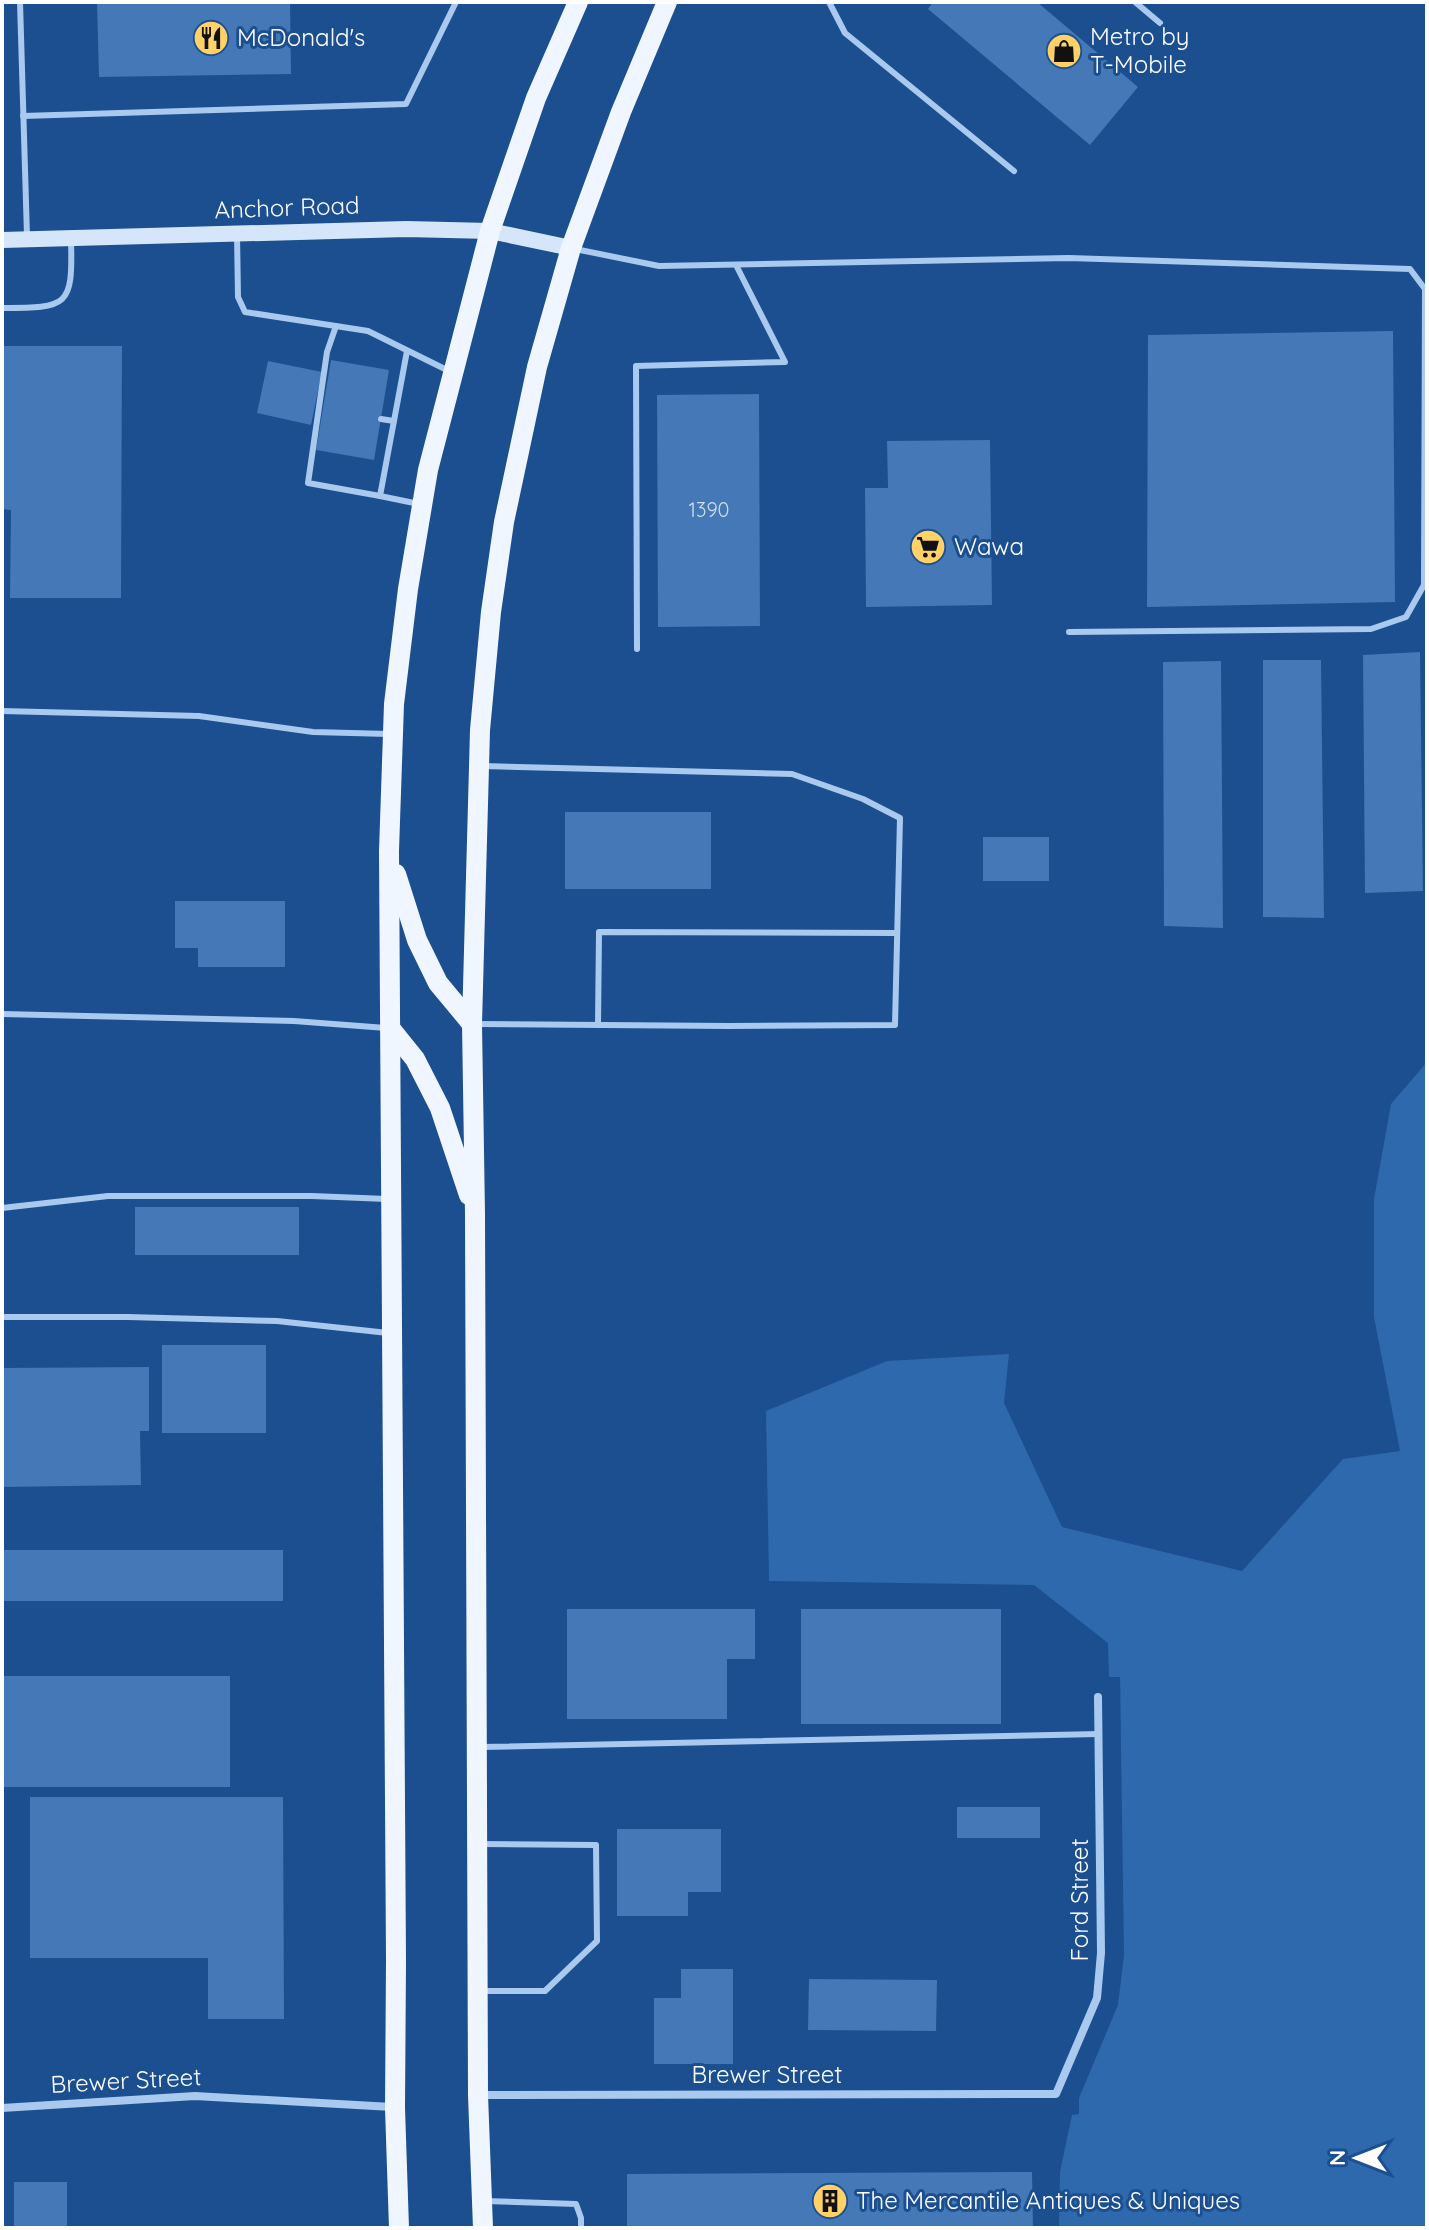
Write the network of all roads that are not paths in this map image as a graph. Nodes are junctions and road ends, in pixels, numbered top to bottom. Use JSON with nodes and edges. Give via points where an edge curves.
{"nodes":[{"id":1,"x":20,"y":2,"type":"edge"},
{"id":2,"x":456,"y":2,"type":"edge"},
{"id":3,"x":578,"y":2,"type":"edge"},
{"id":4,"x":667,"y":2,"type":"edge"},
{"id":5,"x":829,"y":2,"type":"edge"},
{"id":6,"x":1135,"y":2,"type":"edge"},
{"id":7,"x":1160,"y":23,"type":"dead end"},
{"id":8,"x":23,"y":116,"type":"junction"},
{"id":9,"x":1014,"y":171,"type":"dead end"},
{"id":10,"x":490,"y":231,"type":"junction"},
{"id":11,"x":237,"y":234,"type":"junction"},
{"id":12,"x":27,"y":239,"type":"junction"},
{"id":13,"x":71,"y":239,"type":"junction"},
{"id":14,"x":2,"y":240,"type":"edge"},
{"id":15,"x":571,"y":248,"type":"junction"},
{"id":16,"x":736,"y":265,"type":"junction"},
{"id":17,"x":2,"y":308,"type":"edge"},
{"id":18,"x":336,"y":326,"type":"junction"},
{"id":19,"x":407,"y":351,"type":"junction"},
{"id":20,"x":452,"y":373,"type":"junction"},
{"id":21,"x":381,"y":419,"type":"dead end"},
{"id":22,"x":394,"y":421,"type":"junction"},
{"id":23,"x":380,"y":496,"type":"junction"},
{"id":24,"x":422,"y":504,"type":"junction"},
{"id":25,"x":1069,"y":632,"type":"dead end"},
{"id":26,"x":637,"y":649,"type":"dead end"},
{"id":27,"x":2,"y":711,"type":"edge"},
{"id":28,"x":393,"y":734,"type":"junction"},
{"id":29,"x":478,"y":765,"type":"junction"},
{"id":30,"x":389,"y":851,"type":"junction"},
{"id":31,"x":897,"y":933,"type":"junction"},
{"id":32,"x":2,"y":1014,"type":"edge"},
{"id":33,"x":472,"y":1024,"type":"junction"},
{"id":34,"x":598,"y":1025,"type":"junction"},
{"id":35,"x":390,"y":1028,"type":"junction"},
{"id":36,"x":391,"y":1199,"type":"junction"},
{"id":37,"x":2,"y":1208,"type":"edge"},
{"id":38,"x":475,"y":1214,"type":"junction"},
{"id":39,"x":2,"y":1317,"type":"edge"},
{"id":40,"x":391,"y":1333,"type":"junction"},
{"id":41,"x":1098,"y":1697,"type":"dead end"},
{"id":42,"x":1099,"y":1734,"type":"junction"},
{"id":43,"x":477,"y":1747,"type":"junction"},
{"id":44,"x":478,"y":1844,"type":"junction"},
{"id":45,"x":478,"y":1991,"type":"junction"},
{"id":46,"x":1056,"y":2094,"type":"joint"},
{"id":47,"x":478,"y":2095,"type":"junction"},
{"id":48,"x":2,"y":2108,"type":"edge"},
{"id":49,"x":395,"y":2108,"type":"junction"},
{"id":50,"x":482,"y":2201,"type":"junction"},
{"id":51,"x":399,"y":2228,"type":"edge"},
{"id":52,"x":483,"y":2228,"type":"edge"},
{"id":53,"x":581,"y":2228,"type":"edge"}],
"edges":[{"from":1,"to":8,"type":"lane"},
{"from":2,"to":8,"type":"lane","via":[[406,104]]},
{"from":3,"to":10,"type":"main road","via":[[536,98]]},
{"from":4,"to":15,"type":"main road"},
{"from":5,"to":9,"type":"lane","via":[[845,33]]},
{"from":6,"to":7,"type":"lane"},
{"from":8,"to":12,"type":"lane"},
{"from":10,"to":11,"type":"street","name":"Anchor Road"},
{"from":10,"to":15,"type":"street","name":"Anchor Road"},
{"from":10,"to":20,"type":"main road"},
{"from":11,"to":13,"type":"street","name":"Anchor Road"},
{"from":11,"to":18,"type":"lane","via":[[238,297],[245,312]]},
{"from":12,"to":13,"type":"street","name":"Anchor Road"},
{"from":12,"to":14,"type":"street","name":"Anchor Road"},
{"from":13,"to":17,"type":"lane","via":[[67,296],[36,308]]},
{"from":15,"to":16,"type":"lane","via":[[659,266]]},
{"from":15,"to":29,"type":"main road","via":[[537,367],[504,522]]},
{"from":16,"to":25,"type":"lane","via":[[1069,258],[1410,269],[1425,289],[1424,585],[1406,617],[1371,629]]},
{"from":16,"to":26,"type":"lane","via":[[785,362],[636,366]]},
{"from":18,"to":19,"type":"lane","via":[[368,331]]},
{"from":18,"to":23,"type":"lane","via":[[327,352],[308,483]]},
{"from":19,"to":20,"type":"lane"},
{"from":19,"to":22,"type":"lane"},
{"from":20,"to":24,"type":"main road"},
{"from":21,"to":22,"type":"lane"},
{"from":22,"to":23,"type":"lane"},
{"from":23,"to":24,"type":"lane"},
{"from":24,"to":28,"type":"main road"},
{"from":27,"to":28,"type":"lane","via":[[199,716],[313,732]]},
{"from":28,"to":30,"type":"main road"},
{"from":29,"to":31,"type":"lane","via":[[792,774],[863,799],[900,818]]},
{"from":29,"to":33,"type":"main road"},
{"from":30,"to":33,"type":"main road","via":[[417,940],[438,983]]},
{"from":30,"to":35,"type":"main road"},
{"from":31,"to":34,"type":"lane","via":[[895,1025]]},
{"from":31,"to":34,"type":"lane","via":[[599,932]]},
{"from":32,"to":35,"type":"lane"},
{"from":33,"to":34,"type":"lane"},
{"from":33,"to":38,"type":"main road"},
{"from":35,"to":36,"type":"main road"},
{"from":35,"to":38,"type":"main road","via":[[415,1059],[440,1108]]},
{"from":36,"to":37,"type":"lane","via":[[108,1196]]},
{"from":36,"to":40,"type":"main road"},
{"from":38,"to":43,"type":"main road"},
{"from":39,"to":40,"type":"lane","via":[[277,1321]]},
{"from":40,"to":49,"type":"main road"},
{"from":41,"to":42,"type":"street","name":"Ford Street"},
{"from":42,"to":43,"type":"lane"},
{"from":42,"to":46,"type":"street","name":"Ford Street","via":[[1097,1998]]},
{"from":43,"to":44,"type":"main road"},
{"from":44,"to":45,"type":"main road"},
{"from":44,"to":45,"type":"lane","via":[[596,1845],[597,1941],[545,1991]]},
{"from":45,"to":47,"type":"main road"},
{"from":46,"to":47,"type":"street","name":"Brewer Street"},
{"from":47,"to":50,"type":"main road"},
{"from":48,"to":49,"type":"street","name":"Brewer Street","via":[[195,2096]]},
{"from":49,"to":51,"type":"main road"},
{"from":50,"to":52,"type":"main road"},
{"from":50,"to":53,"type":"lane","via":[[576,2204]]}]}
